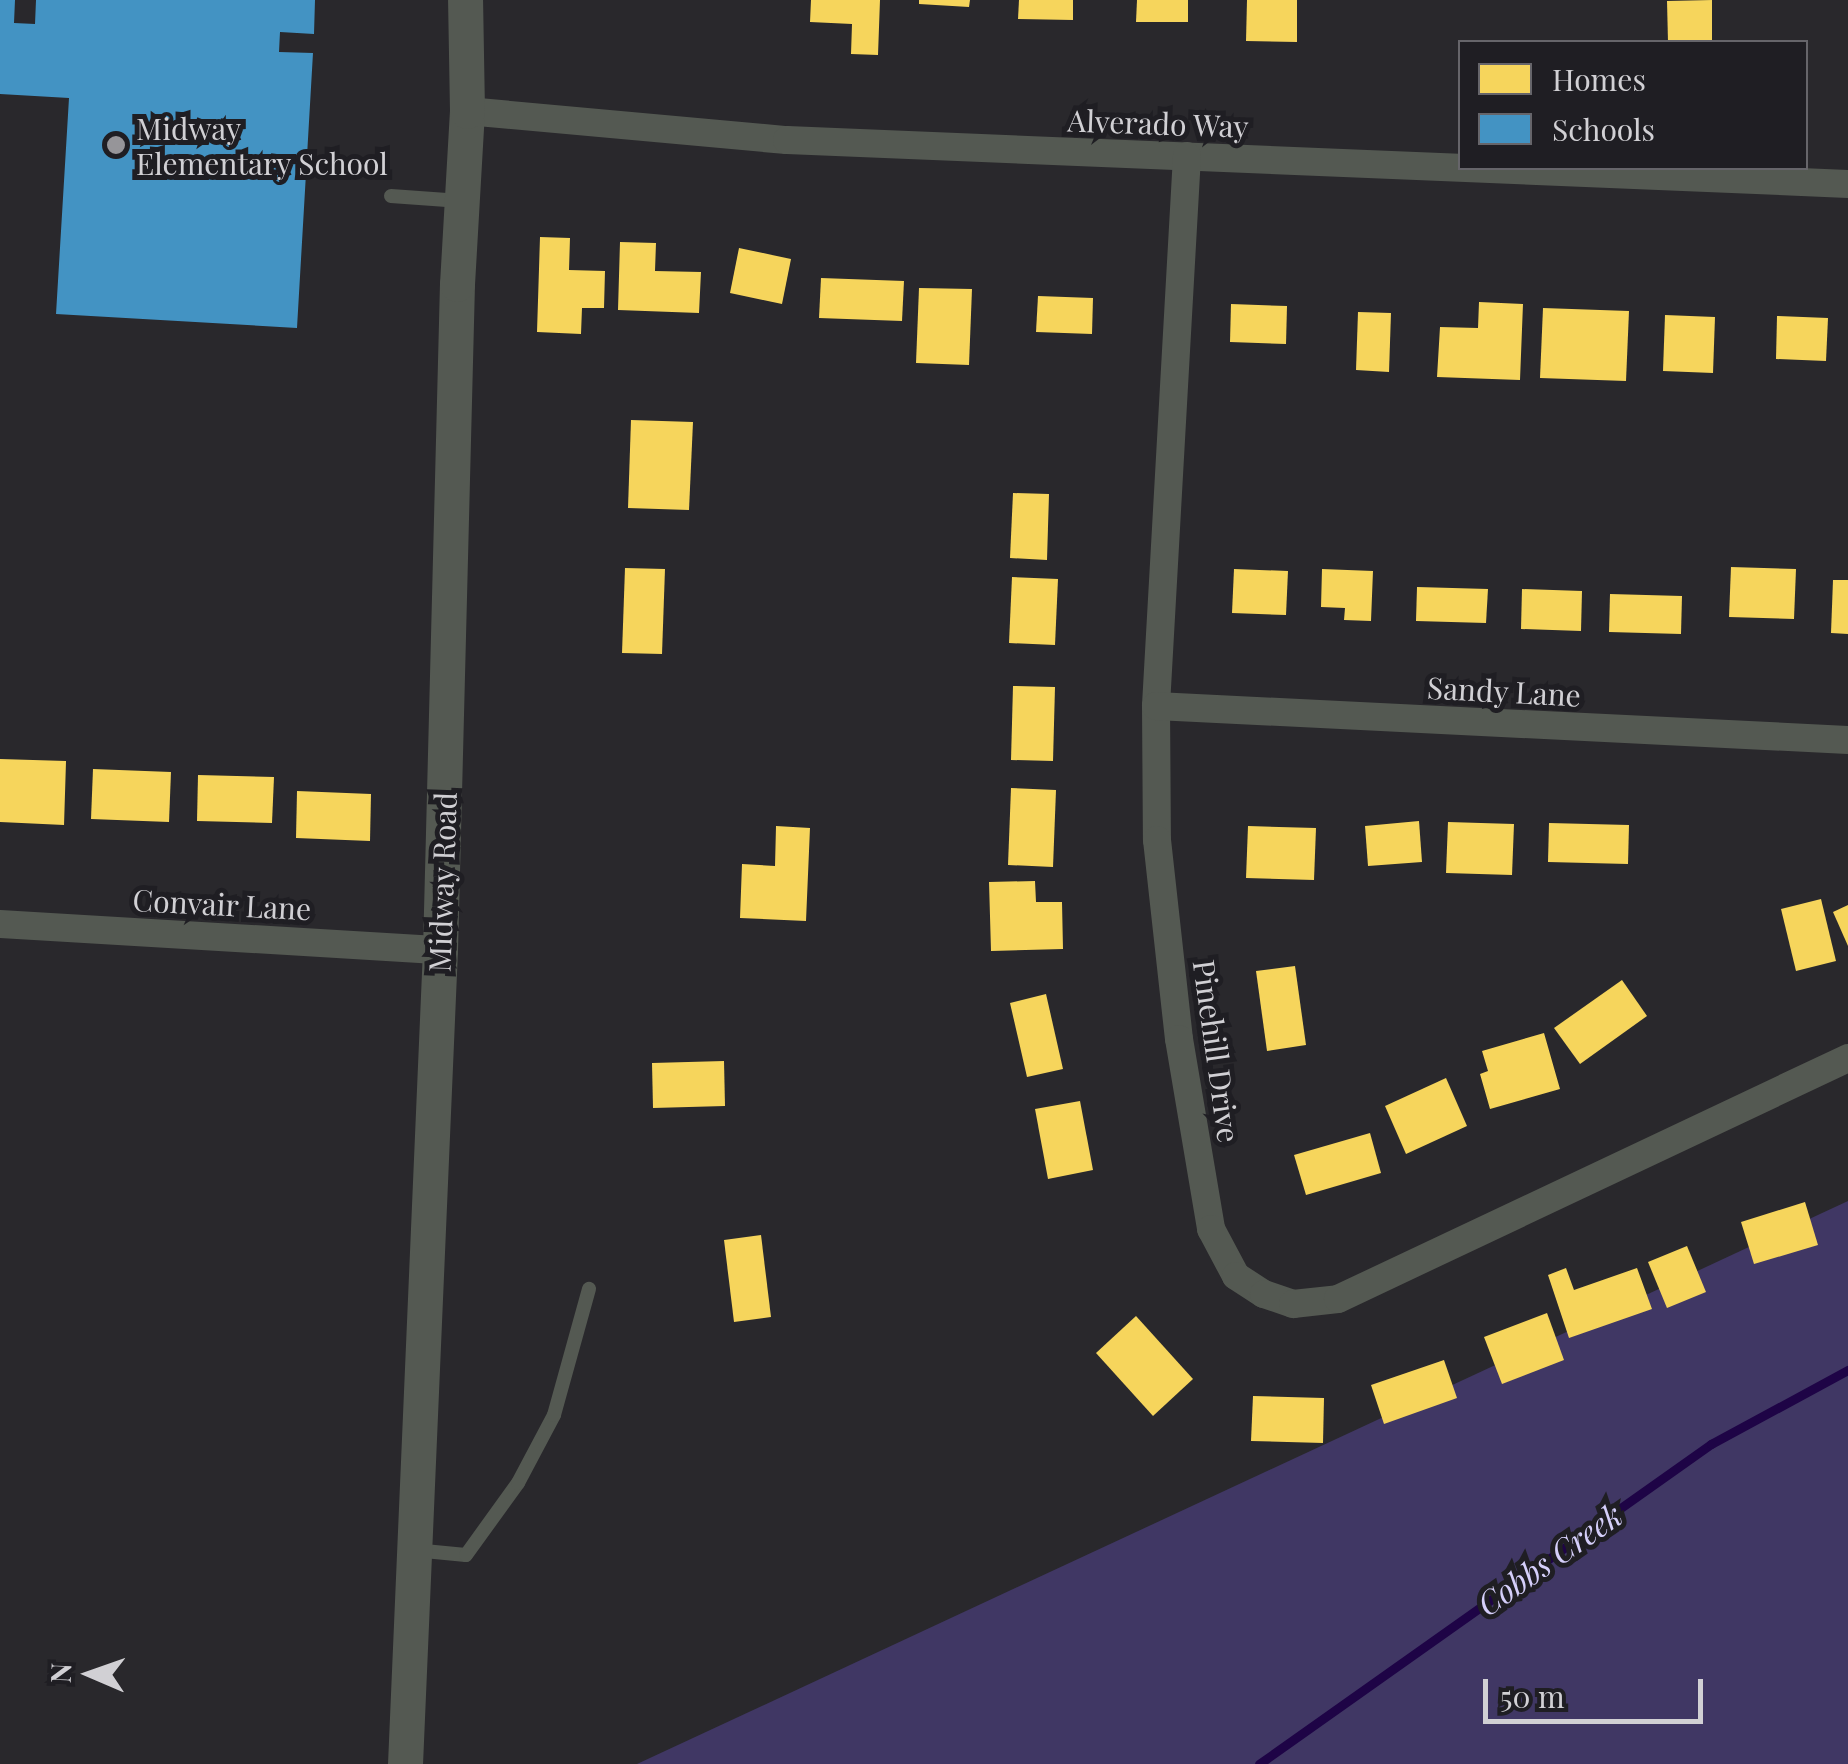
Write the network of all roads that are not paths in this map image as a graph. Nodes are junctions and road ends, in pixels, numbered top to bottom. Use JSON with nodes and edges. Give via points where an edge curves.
{"nodes":[{"id":1,"x":465,"y":0,"type":"edge"},
{"id":2,"x":467,"y":111,"type":"junction"},
{"id":3,"x":1187,"y":156,"type":"junction"},
{"id":4,"x":1458,"y":167,"type":"edge"},
{"id":5,"x":1518,"y":170,"type":"edge"},
{"id":6,"x":1848,"y":184,"type":"edge"},
{"id":7,"x":391,"y":196,"type":"dead end"},
{"id":8,"x":462,"y":201,"type":"junction"},
{"id":9,"x":1156,"y":706,"type":"junction"},
{"id":10,"x":1848,"y":740,"type":"edge"},
{"id":11,"x":0,"y":924,"type":"edge"},
{"id":12,"x":440,"y":950,"type":"junction"},
{"id":13,"x":1848,"y":1058,"type":"edge"},
{"id":14,"x":589,"y":1289,"type":"dead end"},
{"id":15,"x":414,"y":1550,"type":"junction"},
{"id":16,"x":406,"y":1764,"type":"edge"}],
"edges":[{"from":1,"to":2,"type":"street","name":"Midway Road"},
{"from":2,"to":3,"type":"street","name":"Alverado Way","via":[[787,140]]},
{"from":2,"to":8,"type":"street","name":"Midway Road"},
{"from":3,"to":4,"type":"street","name":"Alverado Way"},
{"from":3,"to":9,"type":"street","name":"Pinehill Drive"},
{"from":5,"to":6,"type":"street","name":"Alverado Way"},
{"from":7,"to":8,"type":"lane"},
{"from":8,"to":12,"type":"street","name":"Midway Road"},
{"from":9,"to":10,"type":"street","name":"Sandy Lane"},
{"from":9,"to":13,"type":"street","name":"Pinehill Drive","via":[[1157,840],[1211,1229],[1236,1276],[1264,1294],[1292,1304],[1338,1298]]},
{"from":11,"to":12,"type":"street","name":"Convair Lane"},
{"from":12,"to":15,"type":"street","name":"Midway Road"},
{"from":14,"to":15,"type":"lane","via":[[554,1415],[518,1483],[466,1555]]},
{"from":15,"to":16,"type":"street","name":"Midway Road"}]}
